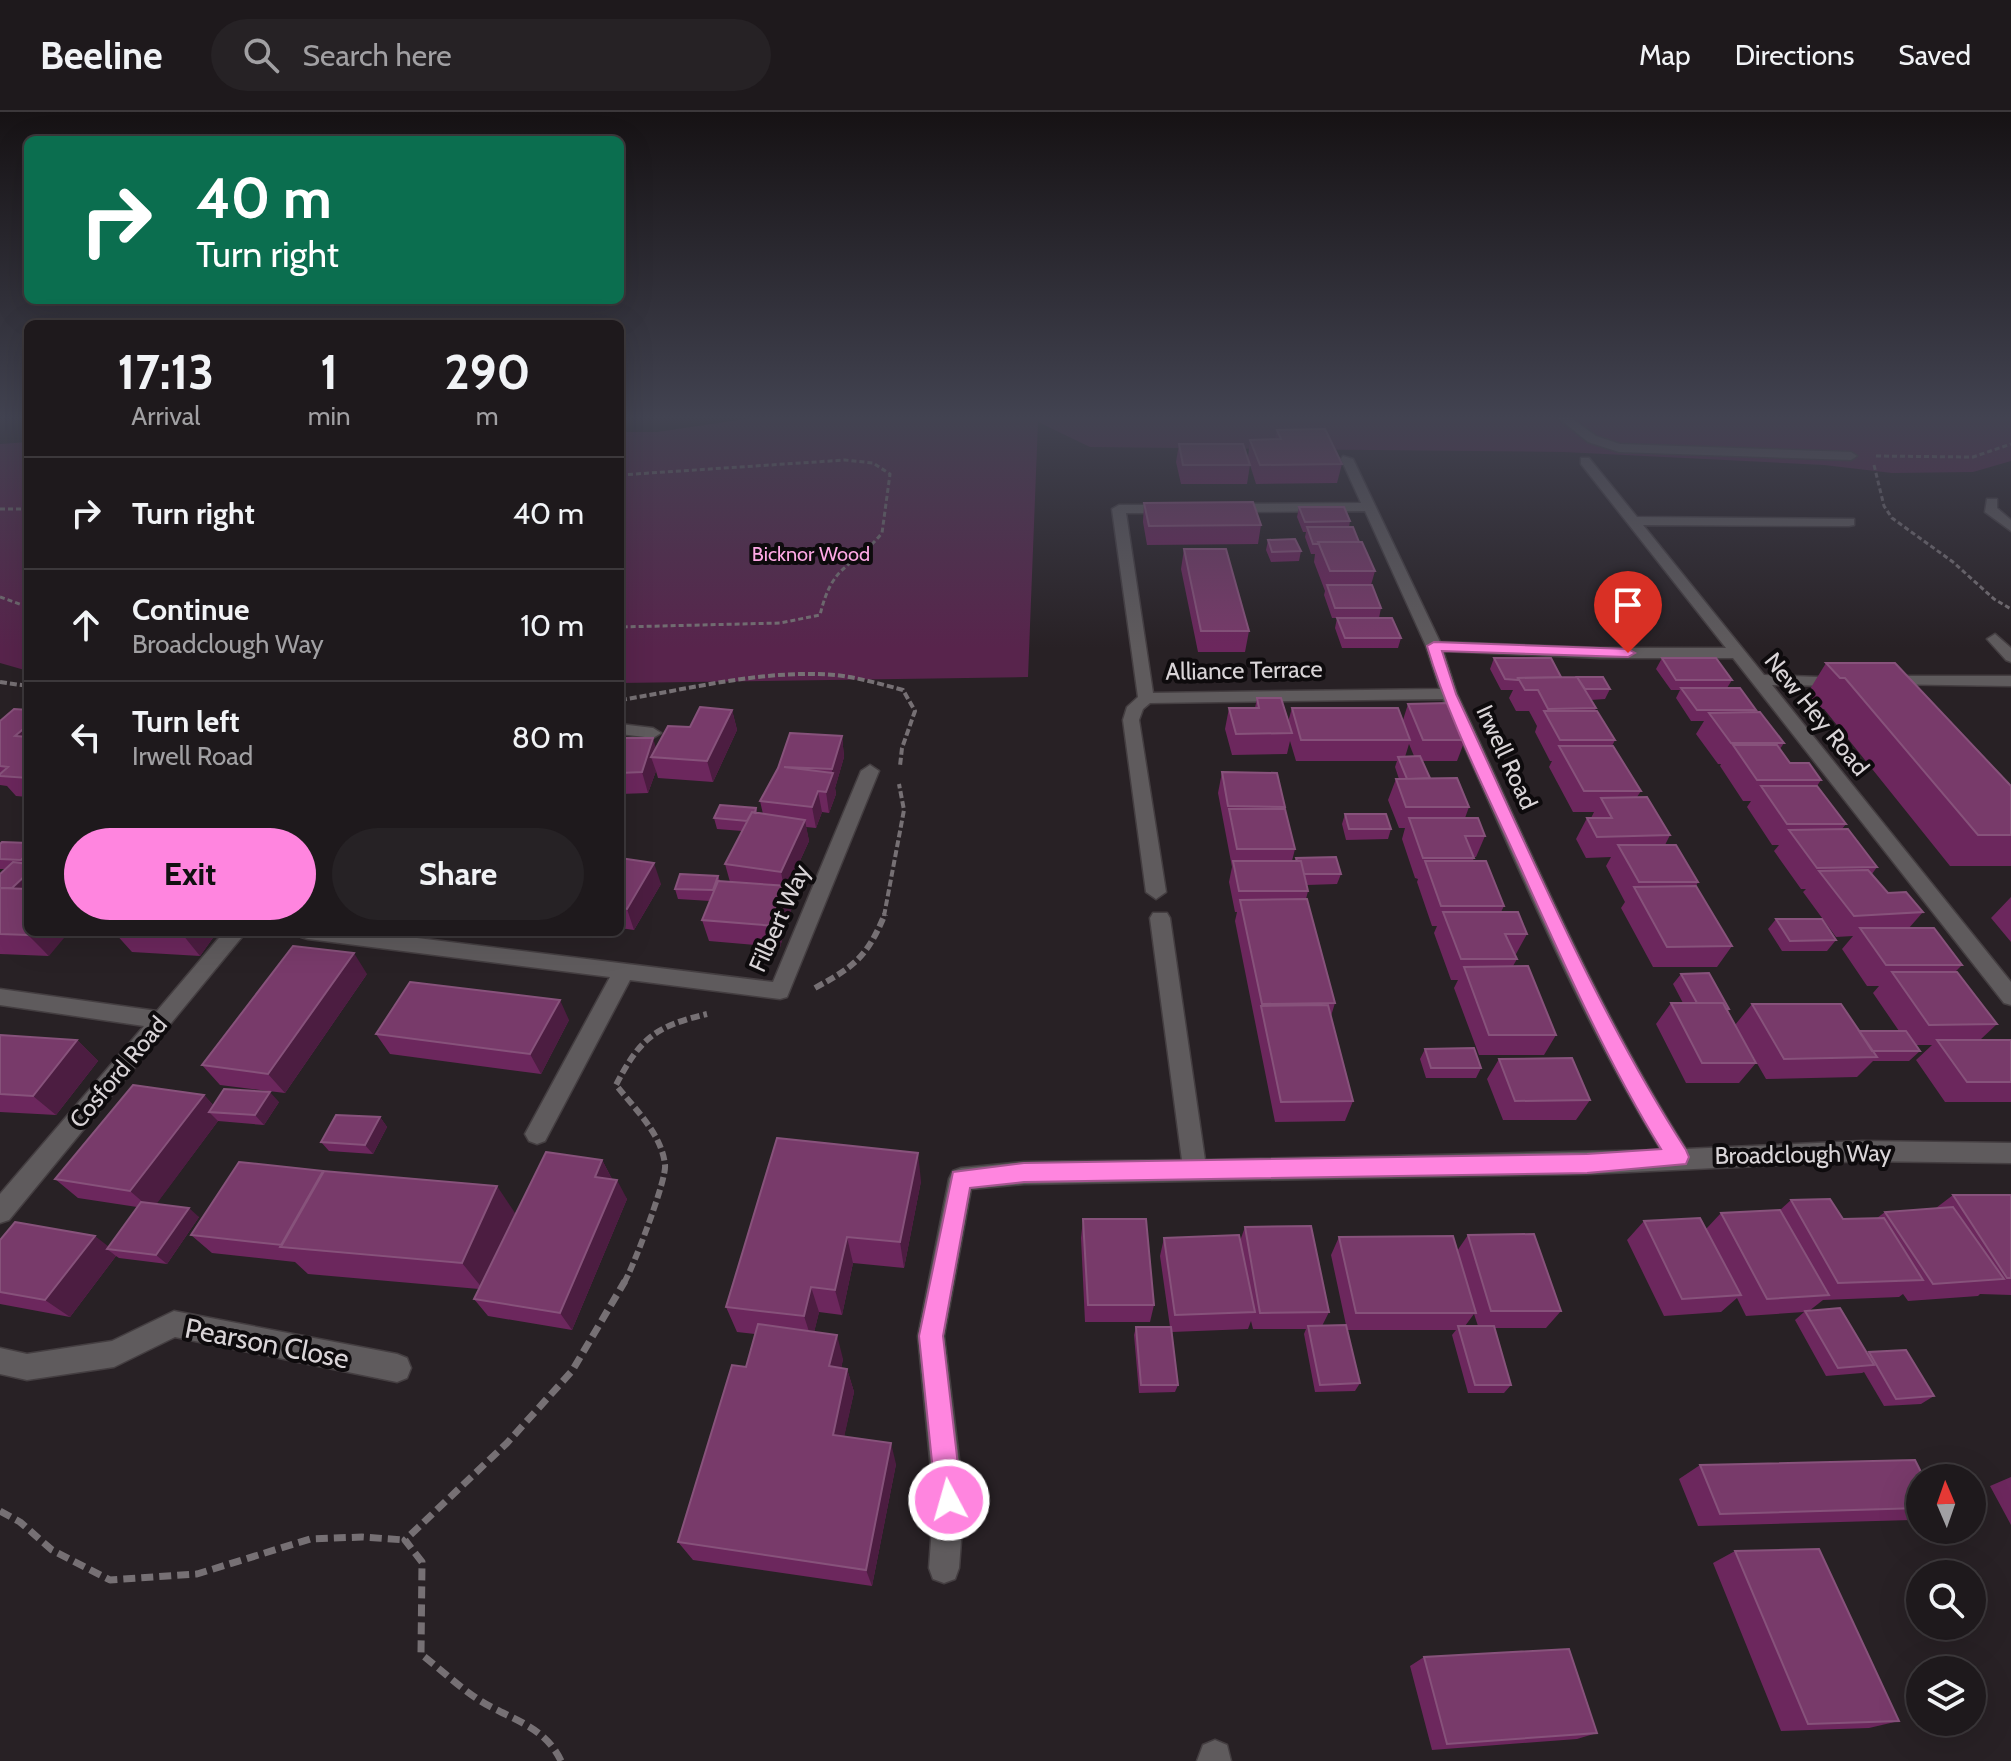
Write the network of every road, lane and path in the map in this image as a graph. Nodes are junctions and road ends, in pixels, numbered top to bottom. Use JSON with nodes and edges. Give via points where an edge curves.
{"nodes":[{"id":1,"x":887,"y":494,"type":"edge"},
{"id":2,"x":1364,"y":494,"type":"edge"},
{"id":3,"x":1611,"y":494,"type":"edge"},
{"id":4,"x":1880,"y":494,"type":"edge"},
{"id":5,"x":1992,"y":502,"type":"dead end"},
{"id":6,"x":1370,"y":507,"type":"junction"},
{"id":7,"x":1213,"y":508,"type":"edge"},
{"id":8,"x":0,"y":509,"type":"edge"},
{"id":9,"x":24,"y":509,"type":"edge"},
{"id":10,"x":1181,"y":509,"type":"edge"},
{"id":11,"x":1632,"y":521,"type":"junction"},
{"id":12,"x":1849,"y":522,"type":"dead end"},
{"id":13,"x":2011,"y":527,"type":"edge"},
{"id":14,"x":0,"y":597,"type":"edge"},
{"id":15,"x":24,"y":606,"type":"edge"},
{"id":16,"x":2011,"y":609,"type":"edge"},
{"id":17,"x":624,"y":627,"type":"edge"},
{"id":18,"x":1995,"y":639,"type":"dead end"},
{"id":19,"x":1434,"y":646,"type":"junction"},
{"id":20,"x":1737,"y":653,"type":"junction"},
{"id":21,"x":2011,"y":657,"type":"edge"},
{"id":22,"x":1759,"y":680,"type":"junction"},
{"id":23,"x":2011,"y":681,"type":"edge"},
{"id":24,"x":0,"y":682,"type":"edge"},
{"id":25,"x":24,"y":685,"type":"edge"},
{"id":26,"x":1449,"y":694,"type":"junction"},
{"id":27,"x":1146,"y":698,"type":"junction"},
{"id":28,"x":624,"y":729,"type":"edge"},
{"id":29,"x":653,"y":733,"type":"dead end"},
{"id":30,"x":870,"y":771,"type":"dead end"},
{"id":31,"x":1156,"y":892,"type":"dead end"},
{"id":32,"x":1160,"y":918,"type":"dead end"},
{"id":33,"x":233,"y":936,"type":"edge"},
{"id":34,"x":340,"y":936,"type":"edge"},
{"id":35,"x":624,"y":971,"type":"junction"},
{"id":36,"x":0,"y":997,"type":"edge"},
{"id":37,"x":2011,"y":997,"type":"edge"},
{"id":38,"x":715,"y":1012,"type":"dead end"},
{"id":39,"x":162,"y":1020,"type":"junction"},
{"id":40,"x":537,"y":1134,"type":"dead end"},
{"id":41,"x":2011,"y":1153,"type":"edge"},
{"id":42,"x":1678,"y":1157,"type":"junction"},
{"id":43,"x":1195,"y":1171,"type":"junction"},
{"id":44,"x":0,"y":1212,"type":"edge"},
{"id":45,"x":0,"y":1361,"type":"edge"},
{"id":46,"x":397,"y":1368,"type":"dead end"},
{"id":47,"x":0,"y":1511,"type":"edge"},
{"id":48,"x":405,"y":1540,"type":"junction"},
{"id":49,"x":944,"y":1568,"type":"dead end"},
{"id":50,"x":561,"y":1761,"type":"edge"}],
"edges":[{"from":1,"to":17,"type":"path","via":[[882,533],[835,574],[820,615],[780,623]]},
{"from":2,"to":6,"type":"street","name":"Irwell Road"},
{"from":3,"to":11,"type":"street","name":"New Hey Road"},
{"from":4,"to":16,"type":"path","via":[[1893,520],[1955,563],[1994,602]]},
{"from":5,"to":13,"type":"street","via":[[1990,509]]},
{"from":6,"to":7,"type":"street"},
{"from":6,"to":19,"type":"street","name":"Irwell Road"},
{"from":8,"to":9,"type":"path"},
{"from":10,"to":27,"type":"street","via":[[1119,509]]},
{"from":11,"to":12,"type":"street"},
{"from":11,"to":20,"type":"street","name":"New Hey Road"},
{"from":14,"to":15,"type":"path"},
{"from":18,"to":21,"type":"street"},
{"from":19,"to":20,"type":"street"},
{"from":19,"to":26,"type":"street","name":"Irwell Road"},
{"from":20,"to":22,"type":"street","name":"New Hey Road"},
{"from":22,"to":23,"type":"street"},
{"from":22,"to":37,"type":"street","name":"New Hey Road"},
{"from":24,"to":25,"type":"path"},
{"from":26,"to":27,"type":"street","name":"Alliance Terrace"},
{"from":26,"to":42,"type":"street","name":"Irwell Road","via":[[1569,955]]},
{"from":27,"to":31,"type":"street","name":"Alliance Terrace","via":[[1135,707],[1131,720]]},
{"from":28,"to":29,"type":"street"},
{"from":30,"to":35,"type":"street","name":"Filbert Way","via":[[780,991]]},
{"from":32,"to":43,"type":"street"},
{"from":33,"to":39,"type":"street","name":"Cosford Road"},
{"from":34,"to":35,"type":"street","name":"Filbert Way"},
{"from":35,"to":40,"type":"street"},
{"from":36,"to":39,"type":"street"},
{"from":38,"to":48,"type":"path","via":[[664,1023],[632,1051],[616,1085],[653,1131],[666,1166],[635,1265],[572,1371],[507,1443]]},
{"from":39,"to":44,"type":"street","name":"Cosford Road"},
{"from":41,"to":42,"type":"street","name":"Broadclough Way"},
{"from":42,"to":43,"type":"street","name":"Broadclough Way","via":[[1587,1164]]},
{"from":43,"to":49,"type":"street","name":"Broadclough Way","via":[[961,1179],[931,1336],[949,1500]]},
{"from":45,"to":46,"type":"street","name":"Pearson Close","via":[[27,1367],[114,1354],[174,1324]]},
{"from":47,"to":48,"type":"path","via":[[52,1550],[110,1580],[197,1574],[310,1539]]},
{"from":48,"to":50,"type":"path","via":[[422,1562],[421,1654],[477,1699],[535,1729],[556,1747]]}]}
